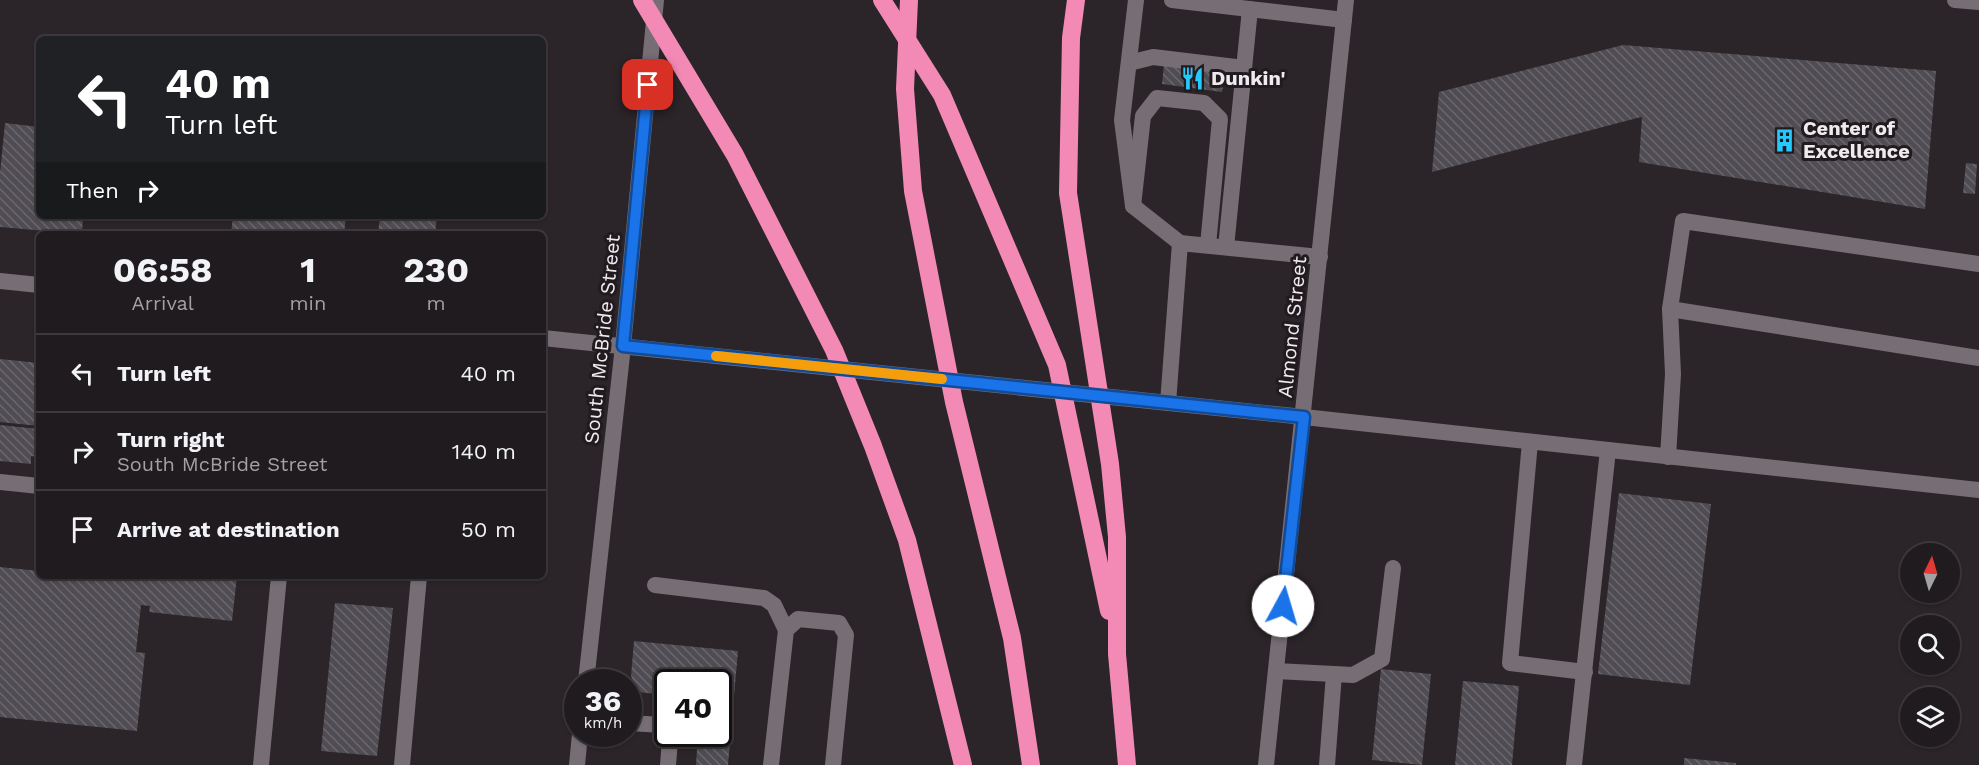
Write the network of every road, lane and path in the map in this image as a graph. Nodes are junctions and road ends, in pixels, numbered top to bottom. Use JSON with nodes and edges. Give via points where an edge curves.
{"nodes":[{"id":1,"x":642,"y":0,"type":"edge"},
{"id":2,"x":656,"y":0,"type":"edge"},
{"id":3,"x":882,"y":0,"type":"edge"},
{"id":4,"x":909,"y":0,"type":"edge"},
{"id":5,"x":1076,"y":0,"type":"edge"},
{"id":6,"x":1137,"y":0,"type":"edge"},
{"id":7,"x":1172,"y":0,"type":"edge"},
{"id":8,"x":1346,"y":0,"type":"edge"},
{"id":9,"x":1955,"y":0,"type":"edge"},
{"id":10,"x":1979,"y":2,"type":"edge"},
{"id":11,"x":1250,"y":9,"type":"junction"},
{"id":12,"x":1344,"y":20,"type":"junction"},
{"id":13,"x":1129,"y":63,"type":"junction"},
{"id":14,"x":1245,"y":68,"type":"junction"},
{"id":15,"x":1133,"y":206,"type":"junction"},
{"id":16,"x":1180,"y":243,"type":"junction"},
{"id":17,"x":1208,"y":245,"type":"junction"},
{"id":18,"x":1226,"y":247,"type":"junction"},
{"id":19,"x":1320,"y":257,"type":"junction"},
{"id":20,"x":1979,"y":264,"type":"edge"},
{"id":21,"x":0,"y":281,"type":"edge"},
{"id":22,"x":36,"y":285,"type":"edge"},
{"id":23,"x":1670,"y":309,"type":"junction"},
{"id":24,"x":546,"y":338,"type":"edge"},
{"id":25,"x":623,"y":346,"type":"junction"},
{"id":26,"x":1979,"y":358,"type":"edge"},
{"id":27,"x":1168,"y":403,"type":"junction"},
{"id":28,"x":1304,"y":417,"type":"junction"},
{"id":29,"x":1530,"y":442,"type":"junction"},
{"id":30,"x":1608,"y":450,"type":"junction"},
{"id":31,"x":1668,"y":457,"type":"junction"},
{"id":32,"x":0,"y":482,"type":"edge"},
{"id":33,"x":36,"y":486,"type":"edge"},
{"id":34,"x":1979,"y":490,"type":"edge"},
{"id":35,"x":1393,"y":568,"type":"dead end"},
{"id":36,"x":279,"y":579,"type":"edge"},
{"id":37,"x":419,"y":579,"type":"edge"},
{"id":38,"x":655,"y":585,"type":"dead end"},
{"id":39,"x":786,"y":630,"type":"junction"},
{"id":40,"x":1117,"y":654,"type":"junction"},
{"id":41,"x":587,"y":669,"type":"edge"},
{"id":42,"x":1276,"y":671,"type":"junction"},
{"id":43,"x":1585,"y":672,"type":"junction"},
{"id":44,"x":1334,"y":674,"type":"junction"},
{"id":45,"x":642,"y":724,"type":"edge"},
{"id":46,"x":579,"y":747,"type":"edge"},
{"id":47,"x":261,"y":765,"type":"edge"},
{"id":48,"x":402,"y":765,"type":"edge"},
{"id":49,"x":577,"y":765,"type":"edge"},
{"id":50,"x":668,"y":765,"type":"edge"},
{"id":51,"x":771,"y":765,"type":"edge"},
{"id":52,"x":833,"y":765,"type":"edge"},
{"id":53,"x":963,"y":765,"type":"edge"},
{"id":54,"x":1031,"y":765,"type":"edge"},
{"id":55,"x":1127,"y":765,"type":"edge"},
{"id":56,"x":1266,"y":765,"type":"edge"},
{"id":57,"x":1327,"y":765,"type":"edge"},
{"id":58,"x":1574,"y":765,"type":"edge"}],
"edges":[{"from":1,"to":53,"type":"highway","via":[[735,155],[834,350],[907,540]]},
{"from":2,"to":25,"type":"street","name":"South McBride Street"},
{"from":3,"to":40,"type":"highway","via":[[942,95],[1057,365]]},
{"from":4,"to":54,"type":"highway","via":[[905,89],[913,191],[954,402],[1012,638]]},
{"from":5,"to":40,"type":"highway","via":[[1071,38],[1068,193],[1110,464],[1117,537]]},
{"from":6,"to":13,"type":"street"},
{"from":7,"to":11,"type":"street"},
{"from":8,"to":12,"type":"street","name":"Almond Street"},
{"from":9,"to":10,"type":"street"},
{"from":11,"to":12,"type":"street"},
{"from":11,"to":14,"type":"street"},
{"from":12,"to":19,"type":"street","name":"Almond Street"},
{"from":13,"to":14,"type":"street","via":[[1153,57]]},
{"from":13,"to":15,"type":"street","via":[[1122,120]]},
{"from":14,"to":18,"type":"street"},
{"from":15,"to":16,"type":"street"},
{"from":15,"to":17,"type":"street","via":[[1143,116],[1157,98],[1204,103],[1220,119]]},
{"from":16,"to":17,"type":"street"},
{"from":16,"to":27,"type":"street"},
{"from":17,"to":18,"type":"street"},
{"from":18,"to":19,"type":"street"},
{"from":19,"to":28,"type":"street","name":"Almond Street"},
{"from":20,"to":23,"type":"street","via":[[1683,220]]},
{"from":21,"to":22,"type":"street"},
{"from":23,"to":26,"type":"street"},
{"from":23,"to":31,"type":"street","via":[[1673,374]]},
{"from":24,"to":25,"type":"street"},
{"from":25,"to":27,"type":"street"},
{"from":25,"to":41,"type":"street","name":"South McBride Street"},
{"from":27,"to":28,"type":"street"},
{"from":28,"to":29,"type":"street"},
{"from":28,"to":42,"type":"street","name":"Almond Street"},
{"from":29,"to":30,"type":"street"},
{"from":29,"to":43,"type":"street","via":[[1510,663]]},
{"from":30,"to":31,"type":"street"},
{"from":30,"to":43,"type":"street"},
{"from":31,"to":34,"type":"street"},
{"from":32,"to":33,"type":"street"},
{"from":35,"to":44,"type":"street","via":[[1382,659],[1353,675]]},
{"from":36,"to":47,"type":"street"},
{"from":37,"to":48,"type":"street"},
{"from":38,"to":39,"type":"street","via":[[764,598],[774,605]]},
{"from":39,"to":51,"type":"street"},
{"from":39,"to":52,"type":"street","via":[[798,619],[839,623],[846,635]]},
{"from":40,"to":55,"type":"highway"},
{"from":42,"to":44,"type":"street"},
{"from":42,"to":56,"type":"street","name":"Almond Street"},
{"from":43,"to":58,"type":"street"},
{"from":44,"to":57,"type":"street"},
{"from":45,"to":50,"type":"street","via":[[663,725],[670,740]]},
{"from":46,"to":49,"type":"street"}]}
